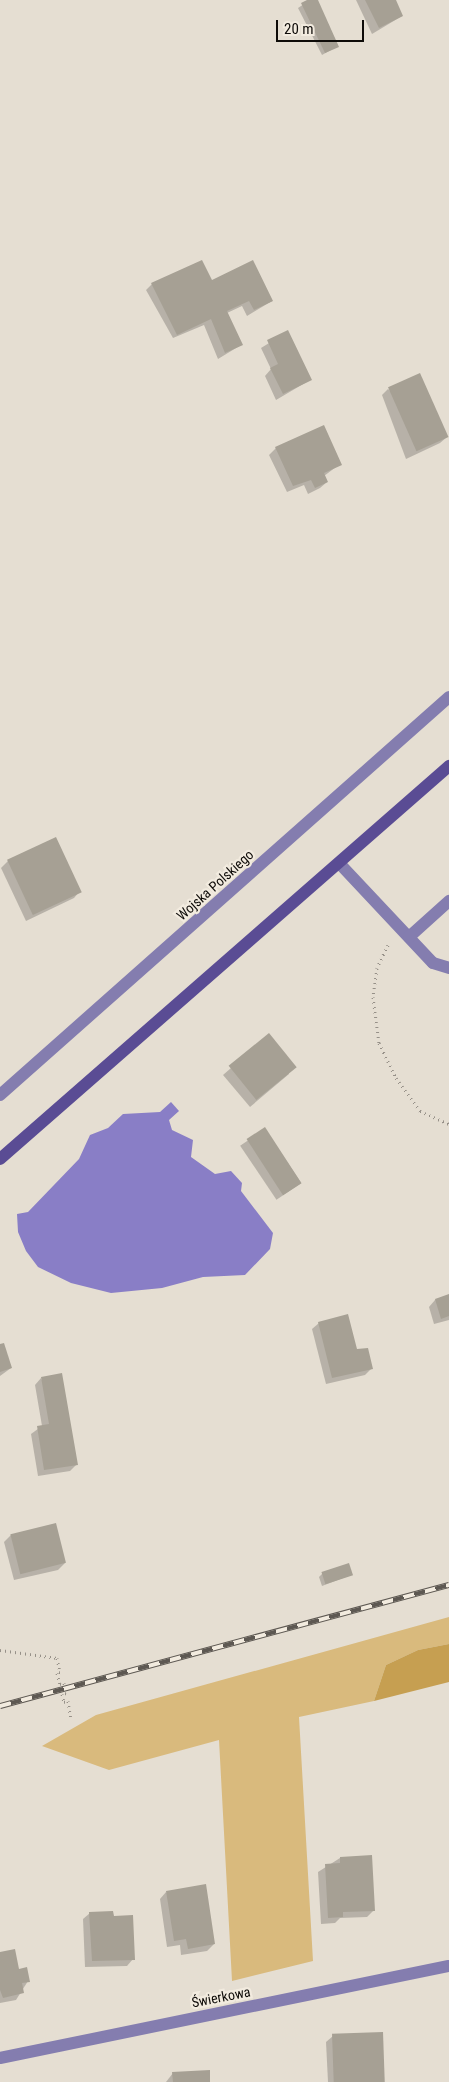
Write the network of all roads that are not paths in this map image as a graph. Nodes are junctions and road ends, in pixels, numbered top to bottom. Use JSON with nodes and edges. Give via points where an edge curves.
{"nodes":[{"id":1,"x":449,"y":698,"type":"edge"},
{"id":2,"x":449,"y":766,"type":"edge"},
{"id":3,"x":339,"y":863,"type":"junction"},
{"id":4,"x":449,"y":901,"type":"edge"},
{"id":5,"x":405,"y":933,"type":"junction"},
{"id":6,"x":449,"y":968,"type":"edge"},
{"id":7,"x":0,"y":1095,"type":"edge"},
{"id":8,"x":0,"y":1159,"type":"edge"},
{"id":9,"x":449,"y":1966,"type":"edge"},
{"id":10,"x":0,"y":2058,"type":"edge"}],
"edges":[{"from":1,"to":7,"type":"street","name":"Wojska Polskiego"},
{"from":2,"to":3,"type":"main road"},
{"from":3,"to":5,"type":"street"},
{"from":3,"to":8,"type":"main road"},
{"from":4,"to":5,"type":"street"},
{"from":5,"to":6,"type":"street","via":[[433,963]]},
{"from":9,"to":10,"type":"street","name":"Świerkowa"}]}
